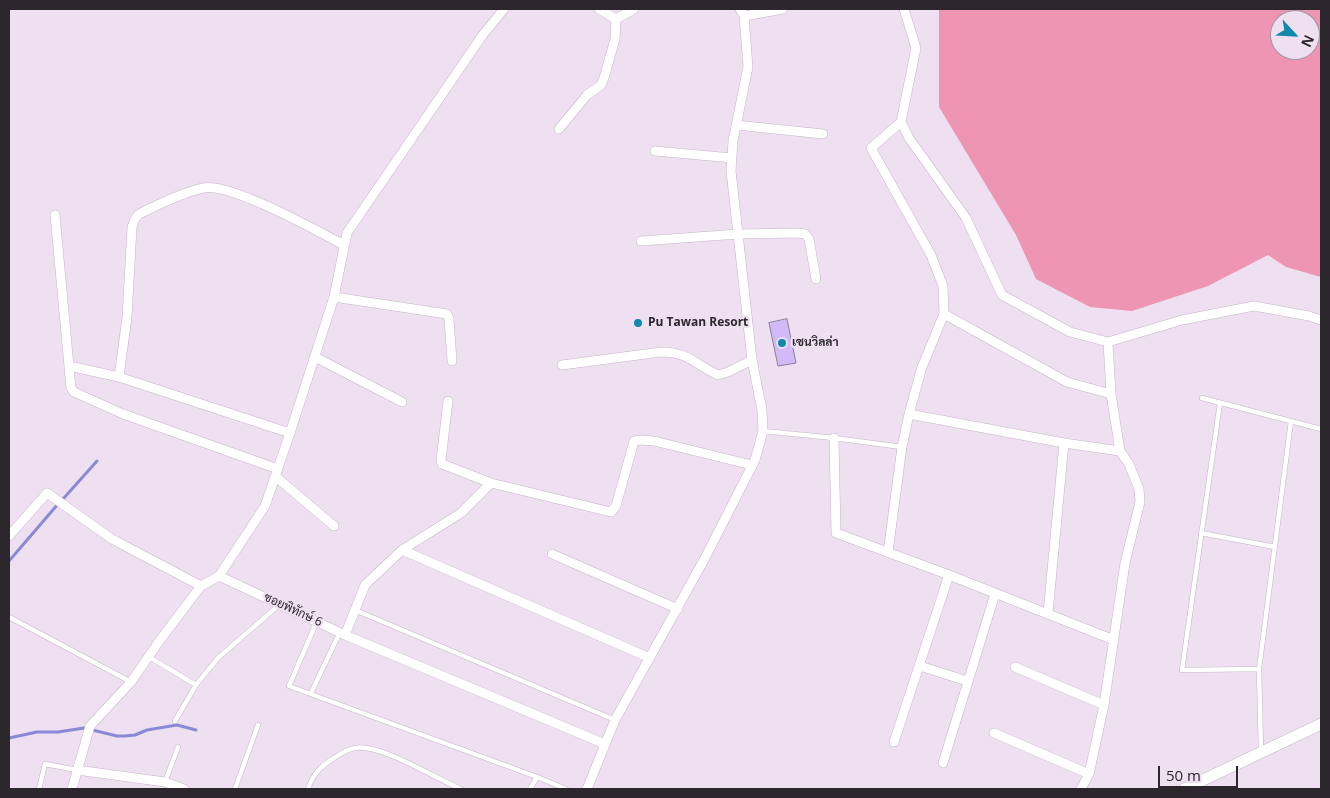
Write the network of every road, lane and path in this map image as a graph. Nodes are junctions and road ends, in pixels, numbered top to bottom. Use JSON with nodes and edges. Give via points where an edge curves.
{"nodes":[{"id":1,"x":504,"y":9,"type":"edge"},
{"id":2,"x":600,"y":9,"type":"edge"},
{"id":3,"x":634,"y":9,"type":"edge"},
{"id":4,"x":783,"y":9,"type":"edge"},
{"id":5,"x":904,"y":9,"type":"edge"},
{"id":6,"x":742,"y":12,"type":"edge"},
{"id":7,"x":616,"y":19,"type":"junction"},
{"id":8,"x":901,"y":122,"type":"junction"},
{"id":9,"x":736,"y":125,"type":"junction"},
{"id":10,"x":559,"y":129,"type":"dead end"},
{"id":11,"x":823,"y":134,"type":"dead end"},
{"id":12,"x":655,"y":151,"type":"dead end"},
{"id":13,"x":732,"y":158,"type":"junction"},
{"id":14,"x":54,"y":215,"type":"dead end"},
{"id":15,"x":738,"y":234,"type":"junction"},
{"id":16,"x":641,"y":241,"type":"dead end"},
{"id":17,"x":344,"y":245,"type":"junction"},
{"id":18,"x":816,"y":279,"type":"dead end"},
{"id":19,"x":334,"y":298,"type":"junction"},
{"id":20,"x":944,"y":314,"type":"junction"},
{"id":21,"x":1321,"y":320,"type":"edge"},
{"id":22,"x":1108,"y":342,"type":"junction"},
{"id":23,"x":315,"y":357,"type":"junction"},
{"id":24,"x":752,"y":360,"type":"junction"},
{"id":25,"x":452,"y":361,"type":"dead end"},
{"id":26,"x":562,"y":365,"type":"dead end"},
{"id":27,"x":68,"y":366,"type":"junction"},
{"id":28,"x":119,"y":377,"type":"junction"},
{"id":29,"x":1111,"y":394,"type":"junction"},
{"id":30,"x":1202,"y":398,"type":"dead end"},
{"id":31,"x":402,"y":402,"type":"dead end"},
{"id":32,"x":448,"y":402,"type":"dead end"},
{"id":33,"x":1220,"y":403,"type":"junction"},
{"id":34,"x":909,"y":414,"type":"junction"},
{"id":35,"x":1291,"y":421,"type":"junction"},
{"id":36,"x":1321,"y":429,"type":"edge"},
{"id":37,"x":763,"y":431,"type":"junction"},
{"id":38,"x":290,"y":433,"type":"junction"},
{"id":39,"x":834,"y":438,"type":"junction"},
{"id":40,"x":1064,"y":443,"type":"junction"},
{"id":41,"x":902,"y":447,"type":"junction"},
{"id":42,"x":1120,"y":451,"type":"junction"},
{"id":43,"x":752,"y":465,"type":"junction"},
{"id":44,"x":277,"y":473,"type":"junction"},
{"id":45,"x":491,"y":483,"type":"junction"},
{"id":46,"x":334,"y":526,"type":"dead end"},
{"id":47,"x":1202,"y":532,"type":"junction"},
{"id":48,"x":9,"y":536,"type":"edge"},
{"id":49,"x":1275,"y":547,"type":"junction"},
{"id":50,"x":402,"y":550,"type":"junction"},
{"id":51,"x":888,"y":552,"type":"junction"},
{"id":52,"x":552,"y":554,"type":"dead end"},
{"id":53,"x":949,"y":575,"type":"junction"},
{"id":54,"x":219,"y":576,"type":"junction"},
{"id":55,"x":201,"y":586,"type":"junction"},
{"id":56,"x":995,"y":594,"type":"junction"},
{"id":57,"x":280,"y":604,"type":"junction"},
{"id":58,"x":678,"y":609,"type":"junction"},
{"id":59,"x":355,"y":610,"type":"junction"},
{"id":60,"x":1048,"y":613,"type":"junction"},
{"id":61,"x":9,"y":617,"type":"edge"},
{"id":62,"x":317,"y":621,"type":"junction"},
{"id":63,"x":342,"y":634,"type":"junction"},
{"id":64,"x":1114,"y":640,"type":"junction"},
{"id":65,"x":149,"y":656,"type":"junction"},
{"id":66,"x":650,"y":658,"type":"junction"},
{"id":67,"x":920,"y":666,"type":"junction"},
{"id":68,"x":1015,"y":667,"type":"dead end"},
{"id":69,"x":1258,"y":669,"type":"junction"},
{"id":70,"x":967,"y":681,"type":"junction"},
{"id":71,"x":132,"y":682,"type":"junction"},
{"id":72,"x":196,"y":685,"type":"junction"},
{"id":73,"x":311,"y":694,"type":"junction"},
{"id":74,"x":1104,"y":705,"type":"junction"},
{"id":75,"x":615,"y":720,"type":"junction"},
{"id":76,"x":176,"y":721,"type":"dead end"},
{"id":77,"x":1321,"y":724,"type":"edge"},
{"id":78,"x":258,"y":725,"type":"dead end"},
{"id":79,"x":994,"y":732,"type":"dead end"},
{"id":80,"x":894,"y":742,"type":"dead end"},
{"id":81,"x":605,"y":744,"type":"junction"},
{"id":82,"x":178,"y":747,"type":"dead end"},
{"id":83,"x":1261,"y":752,"type":"junction"},
{"id":84,"x":944,"y":763,"type":"dead end"},
{"id":85,"x":77,"y":770,"type":"junction"},
{"id":86,"x":1089,"y":774,"type":"junction"},
{"id":87,"x":537,"y":777,"type":"junction"},
{"id":88,"x":165,"y":782,"type":"junction"},
{"id":89,"x":40,"y":789,"type":"edge"},
{"id":90,"x":72,"y":789,"type":"edge"},
{"id":91,"x":184,"y":789,"type":"edge"},
{"id":92,"x":235,"y":789,"type":"edge"},
{"id":93,"x":308,"y":789,"type":"edge"},
{"id":94,"x":461,"y":789,"type":"edge"},
{"id":95,"x":530,"y":789,"type":"edge"},
{"id":96,"x":566,"y":789,"type":"edge"},
{"id":97,"x":587,"y":789,"type":"edge"},
{"id":98,"x":1081,"y":789,"type":"edge"},
{"id":99,"x":1184,"y":789,"type":"edge"}],
"edges":[{"from":1,"to":17,"type":"street","via":[[482,36],[347,234]]},
{"from":2,"to":7,"type":"street"},
{"from":3,"to":7,"type":"street"},
{"from":4,"to":6,"type":"street"},
{"from":5,"to":8,"type":"street","via":[[916,48]]},
{"from":6,"to":9,"type":"street","via":[[748,67]]},
{"from":7,"to":10,"type":"street","via":[[614,47],[601,85],[583,100]]},
{"from":8,"to":20,"type":"street","via":[[871,148],[931,255],[943,286]]},
{"from":8,"to":22,"type":"street","via":[[966,218],[1002,295],[1070,332]]},
{"from":9,"to":11,"type":"street"},
{"from":9,"to":13,"type":"street"},
{"from":12,"to":13,"type":"street"},
{"from":13,"to":15,"type":"street"},
{"from":14,"to":27,"type":"street"},
{"from":15,"to":16,"type":"street"},
{"from":15,"to":18,"type":"street","via":[[805,234],[809,239]]},
{"from":15,"to":24,"type":"street"},
{"from":17,"to":19,"type":"street"},
{"from":17,"to":28,"type":"street","via":[[273,209],[216,188],[204,188],[139,214],[132,227],[127,317]]},
{"from":19,"to":23,"type":"street"},
{"from":19,"to":25,"type":"street","via":[[446,314],[450,318]]},
{"from":20,"to":29,"type":"street","via":[[1067,382]]},
{"from":20,"to":34,"type":"street","via":[[922,367]]},
{"from":21,"to":22,"type":"street","via":[[1254,306],[1182,320]]},
{"from":22,"to":29,"type":"street"},
{"from":23,"to":31,"type":"street"},
{"from":23,"to":38,"type":"street"},
{"from":24,"to":26,"type":"street","via":[[718,374],[675,352]]},
{"from":24,"to":37,"type":"street"},
{"from":27,"to":28,"type":"street"},
{"from":27,"to":44,"type":"street","via":[[71,388],[80,396]]},
{"from":28,"to":38,"type":"street"},
{"from":29,"to":42,"type":"street"},
{"from":30,"to":33,"type":"lane"},
{"from":32,"to":45,"type":"street","via":[[442,464]]},
{"from":33,"to":35,"type":"lane"},
{"from":33,"to":47,"type":"lane"},
{"from":34,"to":40,"type":"street"},
{"from":34,"to":41,"type":"street"},
{"from":35,"to":36,"type":"lane"},
{"from":35,"to":49,"type":"lane"},
{"from":37,"to":39,"type":"lane"},
{"from":37,"to":43,"type":"street"},
{"from":38,"to":44,"type":"street"},
{"from":39,"to":41,"type":"lane"},
{"from":39,"to":51,"type":"street","via":[[836,533]]},
{"from":40,"to":42,"type":"street"},
{"from":40,"to":60,"type":"street"},
{"from":41,"to":51,"type":"street"},
{"from":42,"to":64,"type":"street","via":[[1136,480],[1140,502],[1125,563]]},
{"from":43,"to":45,"type":"street","via":[[654,441],[634,441],[612,512]]},
{"from":43,"to":58,"type":"street"},
{"from":44,"to":46,"type":"street"},
{"from":44,"to":54,"type":"street","via":[[265,506]]},
{"from":45,"to":50,"type":"street","via":[[461,513]]},
{"from":47,"to":49,"type":"lane"},
{"from":47,"to":69,"type":"lane","via":[[1182,670]]},
{"from":48,"to":55,"type":"street","via":[[48,494],[112,539]]},
{"from":49,"to":69,"type":"lane"},
{"from":50,"to":59,"type":"street","via":[[365,585]]},
{"from":50,"to":66,"type":"street"},
{"from":51,"to":53,"type":"street"},
{"from":52,"to":58,"type":"street"},
{"from":53,"to":56,"type":"street"},
{"from":53,"to":67,"type":"street"},
{"from":54,"to":55,"type":"street"},
{"from":54,"to":57,"type":"street","name":"ซอยพิทักษ์ 6"},
{"from":55,"to":65,"type":"street"},
{"from":56,"to":60,"type":"street"},
{"from":56,"to":70,"type":"street"},
{"from":57,"to":62,"type":"street","name":"ซอยพิทักษ์ 6"},
{"from":57,"to":72,"type":"lane","via":[[218,658]]},
{"from":58,"to":66,"type":"street"},
{"from":59,"to":63,"type":"street"},
{"from":59,"to":75,"type":"lane"},
{"from":60,"to":64,"type":"street"},
{"from":61,"to":71,"type":"lane"},
{"from":62,"to":63,"type":"street","name":"ซอยพิทักษ์ 6"},
{"from":62,"to":73,"type":"lane","via":[[289,686]]},
{"from":63,"to":73,"type":"lane"},
{"from":63,"to":81,"type":"street","name":"ซอยพิทักษ์ 6"},
{"from":64,"to":74,"type":"street"},
{"from":65,"to":71,"type":"street"},
{"from":65,"to":72,"type":"lane"},
{"from":66,"to":75,"type":"street"},
{"from":67,"to":70,"type":"street"},
{"from":67,"to":80,"type":"street"},
{"from":68,"to":74,"type":"street"},
{"from":69,"to":83,"type":"lane"},
{"from":70,"to":84,"type":"street"},
{"from":71,"to":85,"type":"street","via":[[93,723]]},
{"from":72,"to":76,"type":"lane"},
{"from":73,"to":87,"type":"lane"},
{"from":74,"to":86,"type":"street"},
{"from":75,"to":81,"type":"street"},
{"from":77,"to":83,"type":"main road"},
{"from":78,"to":92,"type":"lane"},
{"from":79,"to":86,"type":"street"},
{"from":81,"to":97,"type":"street"},
{"from":82,"to":88,"type":"lane"},
{"from":83,"to":99,"type":"main road"},
{"from":85,"to":88,"type":"street"},
{"from":85,"to":89,"type":"lane","via":[[46,764]]},
{"from":85,"to":90,"type":"street"},
{"from":86,"to":98,"type":"street"},
{"from":87,"to":95,"type":"lane"},
{"from":87,"to":96,"type":"lane"},
{"from":88,"to":91,"type":"street"},
{"from":93,"to":94,"type":"lane","via":[[312,777],[324,764],[354,748],[382,753]]}]}
